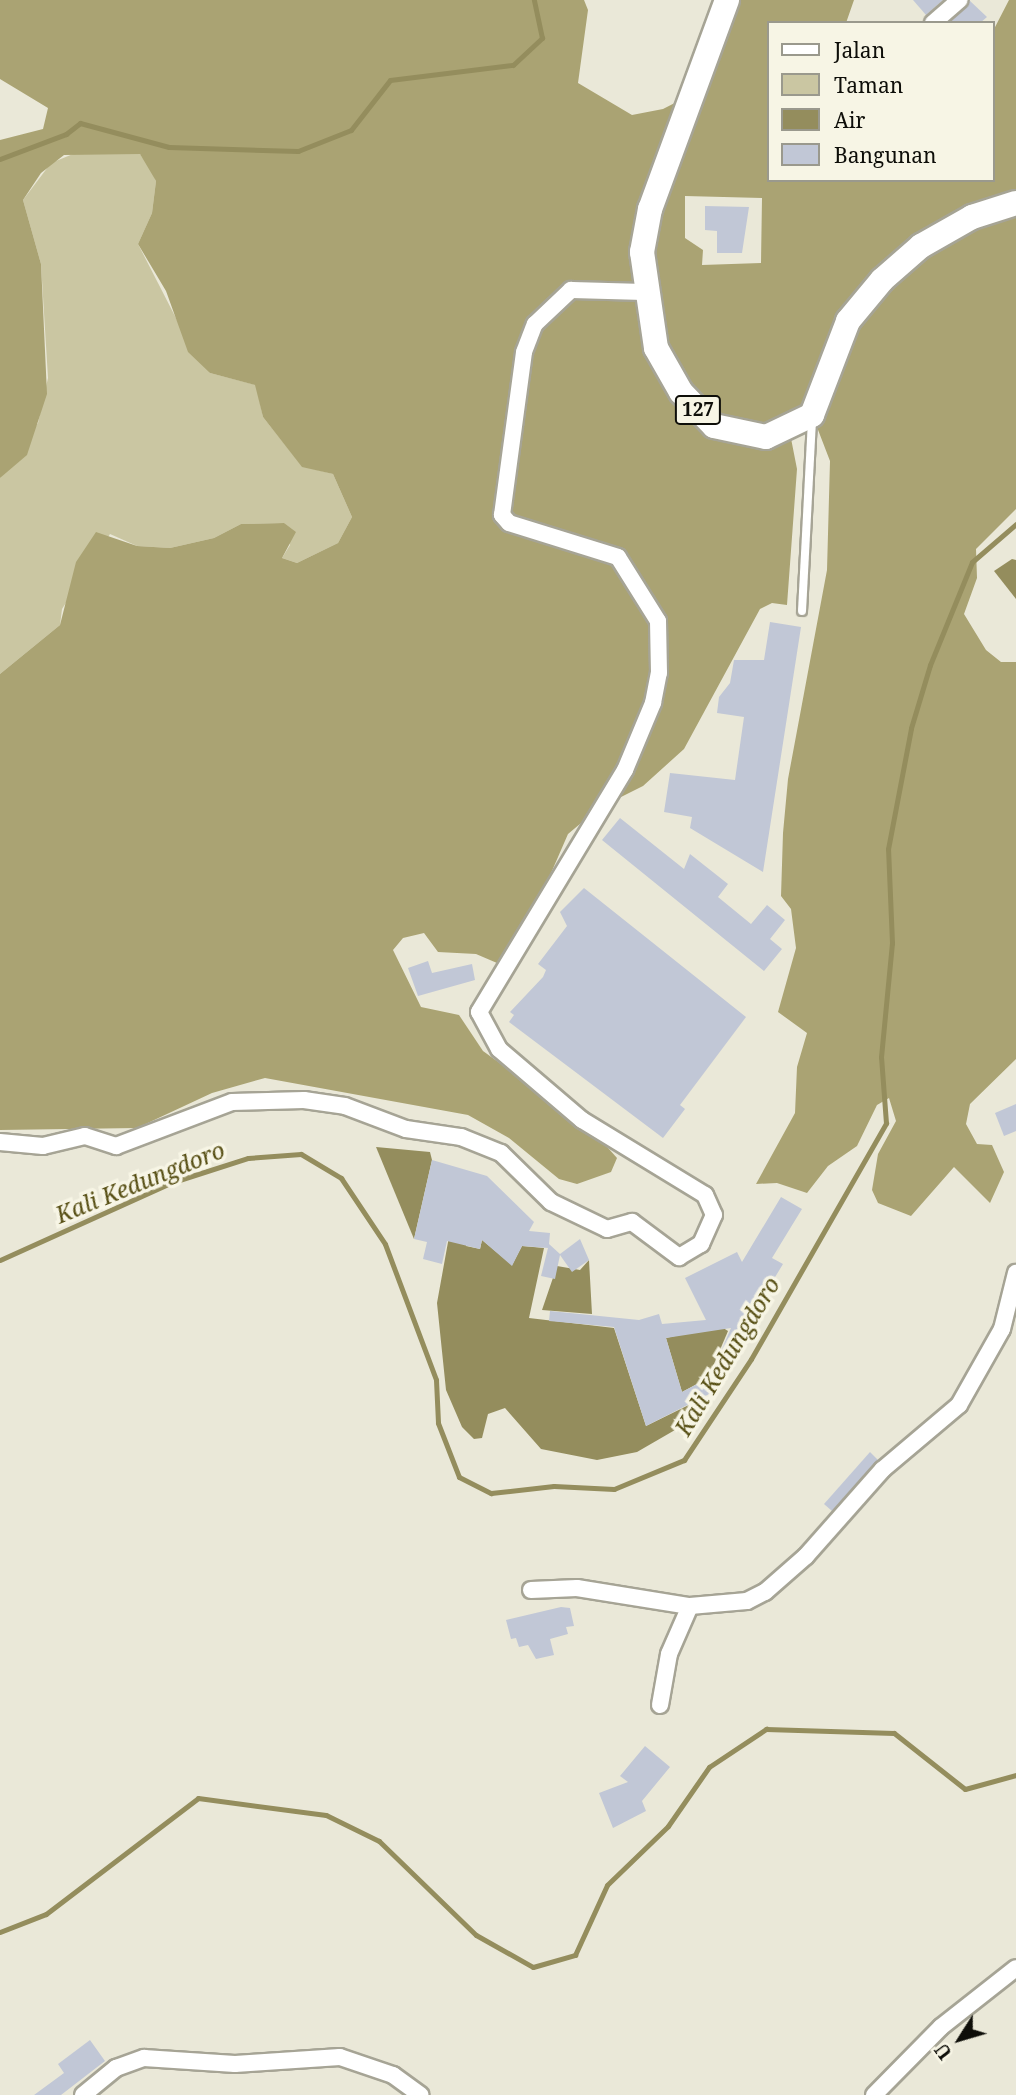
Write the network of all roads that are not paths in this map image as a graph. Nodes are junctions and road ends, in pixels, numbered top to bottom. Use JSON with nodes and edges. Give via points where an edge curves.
{"nodes":[{"id":1,"x":727,"y":0,"type":"edge"},
{"id":2,"x":959,"y":0,"type":"edge"},
{"id":3,"x":935,"y":21,"type":"edge"},
{"id":4,"x":1016,"y":203,"type":"edge"},
{"id":5,"x":645,"y":292,"type":"junction"},
{"id":6,"x":812,"y":415,"type":"junction"},
{"id":7,"x":802,"y":611,"type":"dead end"},
{"id":8,"x":0,"y":1142,"type":"edge"},
{"id":9,"x":1016,"y":1273,"type":"edge"},
{"id":10,"x":531,"y":1590,"type":"dead end"},
{"id":11,"x":690,"y":1606,"type":"junction"},
{"id":12,"x":660,"y":1705,"type":"dead end"},
{"id":13,"x":1016,"y":1968,"type":"edge"},
{"id":14,"x":83,"y":2095,"type":"edge"},
{"id":15,"x":421,"y":2095,"type":"edge"},
{"id":16,"x":874,"y":2095,"type":"edge"}],
"edges":[{"from":1,"to":5,"type":"main road","number":"127","via":[[650,209],[642,252]]},
{"from":2,"to":3,"type":"street"},
{"from":4,"to":6,"type":"main road","via":[[972,218],[921,246],[882,280],[848,321]]},
{"from":5,"to":6,"type":"main road","number":"127","via":[[656,348],[681,392],[714,426],[766,437]]},
{"from":5,"to":8,"type":"street","via":[[571,290],[535,324],[524,352],[502,515],[509,523],[618,557],[658,621],[659,673],[653,703],[625,771],[479,1012],[499,1049],[582,1120],[705,1195],[714,1215],[709,1233],[693,1253],[679,1257],[632,1222],[607,1229],[551,1202],[501,1153],[461,1138],[406,1129],[345,1106],[304,1100],[232,1102],[116,1146],[85,1136],[43,1146]]},
{"from":6,"to":7,"type":"lane"},
{"from":9,"to":11,"type":"street","via":[[1002,1329],[987,1363],[942,1423],[882,1470],[806,1556],[765,1592],[747,1601]]},
{"from":10,"to":11,"type":"street","via":[[577,1588]]},
{"from":11,"to":12,"type":"street","via":[[669,1654]]},
{"from":13,"to":16,"type":"street","via":[[941,2027]]},
{"from":14,"to":15,"type":"street","via":[[117,2068],[144,2058],[234,2064],[340,2057],[393,2075]]}]}
